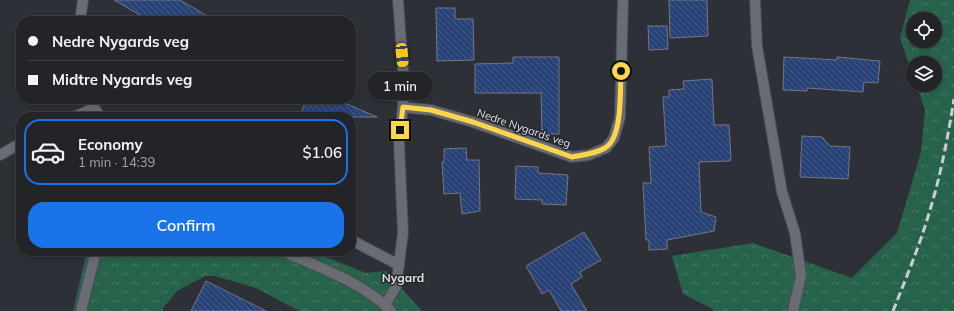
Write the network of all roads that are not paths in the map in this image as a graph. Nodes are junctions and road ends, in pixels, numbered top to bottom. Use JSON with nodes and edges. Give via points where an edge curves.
{"nodes":[{"id":1,"x":83,"y":0,"type":"edge"},
{"id":2,"x":398,"y":0,"type":"edge"},
{"id":3,"x":623,"y":0,"type":"edge"},
{"id":4,"x":755,"y":0,"type":"edge"},
{"id":5,"x":81,"y":16,"type":"edge"},
{"id":6,"x":91,"y":104,"type":"edge"},
{"id":7,"x":403,"y":107,"type":"junction"},
{"id":8,"x":80,"y":112,"type":"edge"},
{"id":9,"x":16,"y":146,"type":"edge"},
{"id":10,"x":0,"y":155,"type":"edge"},
{"id":11,"x":356,"y":243,"type":"edge"},
{"id":12,"x":95,"y":256,"type":"edge"},
{"id":13,"x":293,"y":256,"type":"edge"},
{"id":14,"x":399,"y":265,"type":"junction"},
{"id":15,"x":388,"y":308,"type":"edge"},
{"id":16,"x":81,"y":311,"type":"edge"},
{"id":17,"x":793,"y":311,"type":"edge"}],
"edges":[{"from":1,"to":5,"type":"street"},
{"from":2,"to":7,"type":"street","via":[[404,69]]},
{"from":3,"to":7,"type":"street","name":"Nedre Nygards veg","via":[[620,117],[614,138],[606,148],[589,155],[572,157],[473,122],[431,110]]},
{"from":4,"to":17,"type":"street","via":[[757,46],[782,192],[795,233],[801,276]]},
{"from":6,"to":8,"type":"street"},
{"from":7,"to":14,"type":"street","via":[[399,142],[403,233]]},
{"from":9,"to":10,"type":"street"},
{"from":11,"to":14,"type":"street"},
{"from":12,"to":16,"type":"street"},
{"from":13,"to":15,"type":"street","via":[[350,281]]},
{"from":14,"to":15,"type":"street","via":[[396,287]]}]}
